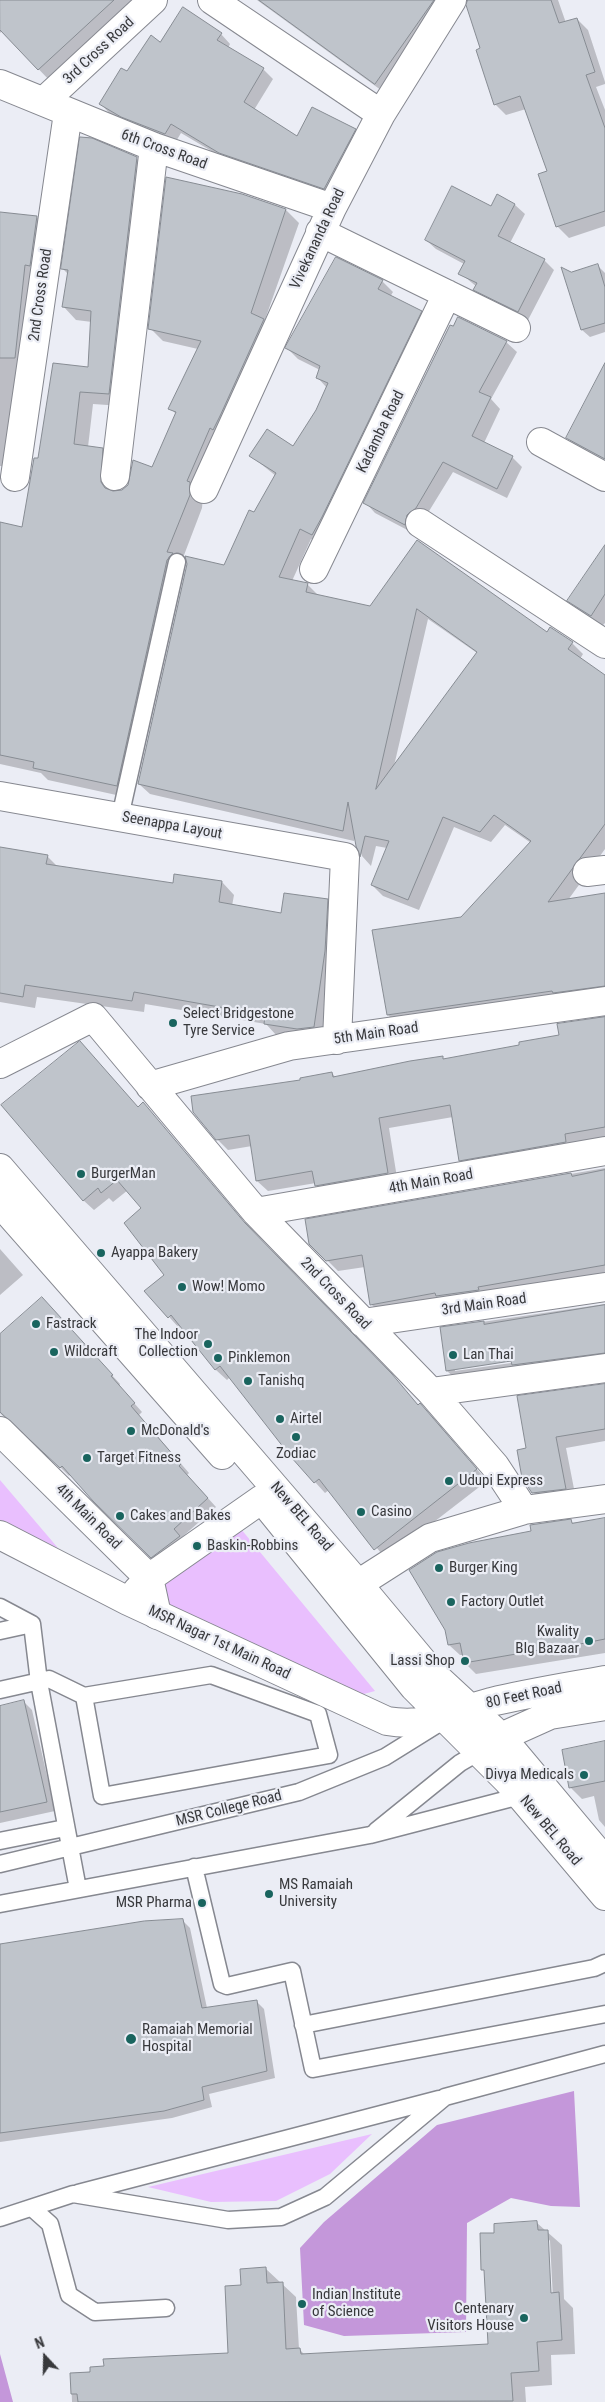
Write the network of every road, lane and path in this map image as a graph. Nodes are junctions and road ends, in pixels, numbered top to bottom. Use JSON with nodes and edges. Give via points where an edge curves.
{"nodes":[{"id":1,"x":154,"y":0,"type":"edge"},
{"id":2,"x":212,"y":0,"type":"edge"},
{"id":3,"x":452,"y":0,"type":"edge"},
{"id":4,"x":0,"y":84,"type":"edge"},
{"id":5,"x":56,"y":107,"type":"junction"},
{"id":6,"x":382,"y":114,"type":"junction"},
{"id":7,"x":154,"y":147,"type":"junction"},
{"id":8,"x":332,"y":208,"type":"junction"},
{"id":9,"x":320,"y":232,"type":"junction"},
{"id":10,"x":447,"y":294,"type":"junction"},
{"id":11,"x":516,"y":328,"type":"dead end"},
{"id":12,"x":541,"y":442,"type":"dead end"},
{"id":13,"x":115,"y":476,"type":"dead end"},
{"id":14,"x":15,"y":477,"type":"dead end"},
{"id":15,"x":605,"y":477,"type":"edge"},
{"id":16,"x":204,"y":489,"type":"dead end"},
{"id":17,"x":420,"y":523,"type":"dead end"},
{"id":18,"x":177,"y":562,"type":"dead end"},
{"id":19,"x":314,"y":569,"type":"dead end"},
{"id":20,"x":605,"y":644,"type":"edge"},
{"id":21,"x":0,"y":796,"type":"edge"},
{"id":22,"x":120,"y":817,"type":"junction"},
{"id":23,"x":605,"y":1001,"type":"edge"},
{"id":24,"x":337,"y":1040,"type":"junction"},
{"id":25,"x":0,"y":1064,"type":"edge"},
{"id":26,"x":150,"y":1086,"type":"junction"},
{"id":27,"x":605,"y":1151,"type":"edge"},
{"id":28,"x":0,"y":1168,"type":"edge"},
{"id":29,"x":0,"y":1203,"type":"edge"},
{"id":30,"x":256,"y":1212,"type":"junction"},
{"id":31,"x":605,"y":1287,"type":"edge"},
{"id":32,"x":363,"y":1323,"type":"junction"},
{"id":33,"x":605,"y":1368,"type":"edge"},
{"id":34,"x":431,"y":1392,"type":"junction"},
{"id":35,"x":0,"y":1431,"type":"edge"},
{"id":36,"x":262,"y":1499,"type":"junction"},
{"id":37,"x":605,"y":1499,"type":"edge"},
{"id":38,"x":524,"y":1510,"type":"junction"},
{"id":39,"x":0,"y":1535,"type":"edge"},
{"id":40,"x":149,"y":1578,"type":"junction"},
{"id":41,"x":358,"y":1584,"type":"junction"},
{"id":42,"x":128,"y":1601,"type":"junction"},
{"id":43,"x":0,"y":1607,"type":"edge"},
{"id":44,"x":157,"y":1615,"type":"junction"},
{"id":45,"x":32,"y":1624,"type":"junction"},
{"id":46,"x":0,"y":1631,"type":"edge"},
{"id":47,"x":605,"y":1680,"type":"edge"},
{"id":48,"x":39,"y":1682,"type":"junction"},
{"id":49,"x":0,"y":1690,"type":"edge"},
{"id":50,"x":84,"y":1696,"type":"junction"},
{"id":51,"x":605,"y":1706,"type":"edge"},
{"id":52,"x":457,"y":1713,"type":"junction"},
{"id":53,"x":490,"y":1744,"type":"junction"},
{"id":54,"x":520,"y":1796,"type":"junction"},
{"id":55,"x":65,"y":1828,"type":"junction"},
{"id":56,"x":370,"y":1835,"type":"junction"},
{"id":57,"x":0,"y":1842,"type":"edge"},
{"id":58,"x":68,"y":1849,"type":"junction"},
{"id":59,"x":605,"y":1862,"type":"edge"},
{"id":60,"x":0,"y":1864,"type":"edge"},
{"id":61,"x":194,"y":1867,"type":"junction"},
{"id":62,"x":78,"y":1889,"type":"junction"},
{"id":63,"x":605,"y":1896,"type":"edge"},
{"id":64,"x":0,"y":1904,"type":"edge"},
{"id":65,"x":605,"y":1963,"type":"edge"},
{"id":66,"x":605,"y":2014,"type":"edge"},
{"id":67,"x":303,"y":2025,"type":"junction"},
{"id":68,"x":605,"y":2054,"type":"edge"},
{"id":69,"x":445,"y":2098,"type":"junction"},
{"id":70,"x":73,"y":2194,"type":"junction"},
{"id":71,"x":32,"y":2208,"type":"junction"},
{"id":72,"x":0,"y":2218,"type":"edge"},
{"id":73,"x":166,"y":2308,"type":"dead end"}],
"edges":[{"from":1,"to":5,"type":"street","name":"3rd Cross Road"},
{"from":2,"to":6,"type":"street"},
{"from":3,"to":6,"type":"street","name":"Vivekananda Road"},
{"from":4,"to":5,"type":"street","name":"6th Cross Road"},
{"from":5,"to":7,"type":"street","name":"6th Cross Road"},
{"from":5,"to":14,"type":"street","name":"2nd Cross Road"},
{"from":6,"to":8,"type":"street","name":"Vivekananda Road"},
{"from":7,"to":8,"type":"street","name":"6th Cross Road"},
{"from":7,"to":13,"type":"street"},
{"from":8,"to":9,"type":"street","name":"Vivekananda Road"},
{"from":9,"to":10,"type":"street"},
{"from":9,"to":16,"type":"street","name":"Vivekananda Road"},
{"from":10,"to":11,"type":"street"},
{"from":10,"to":19,"type":"street","name":"Kadamba Road"},
{"from":12,"to":15,"type":"street"},
{"from":17,"to":20,"type":"street"},
{"from":18,"to":22,"type":"lane"},
{"from":21,"to":22,"type":"street","name":"Seenappa Layout"},
{"from":22,"to":24,"type":"street","name":"Seenappa Layout","via":[[345,856]]},
{"from":23,"to":24,"type":"street","name":"5th Main Road"},
{"from":24,"to":26,"type":"street","name":"5th Main Road","via":[[290,1046]]},
{"from":25,"to":26,"type":"street","name":"2nd Cross Road","via":[[93,1017]]},
{"from":26,"to":30,"type":"street","name":"2nd Cross Road"},
{"from":27,"to":30,"type":"street","name":"4th Main Road"},
{"from":28,"to":41,"type":"street","name":"New BEL Road"},
{"from":29,"to":36,"type":"street","name":"New BEL Road"},
{"from":30,"to":32,"type":"street","name":"2nd Cross Road"},
{"from":31,"to":32,"type":"street","name":"3rd Main Road"},
{"from":32,"to":34,"type":"street","name":"2nd Cross Road"},
{"from":33,"to":34,"type":"street"},
{"from":34,"to":38,"type":"street","name":"2nd Cross Road","via":[[495,1466]]},
{"from":35,"to":40,"type":"street","name":"4th Main Road"},
{"from":36,"to":40,"type":"street"},
{"from":36,"to":52,"type":"street","name":"New BEL Road","via":[[414,1687]]},
{"from":37,"to":38,"type":"street"},
{"from":38,"to":41,"type":"street","via":[[430,1538]]},
{"from":39,"to":42,"type":"street","name":"MSR Nagar 1st Main Road"},
{"from":40,"to":42,"type":"street"},
{"from":40,"to":44,"type":"street"},
{"from":41,"to":52,"type":"street","name":"New BEL Road","via":[[434,1675]]},
{"from":42,"to":44,"type":"street","name":"MSR Nagar 1st Main Road"},
{"from":43,"to":45,"type":"lane"},
{"from":44,"to":52,"type":"street","name":"MSR Nagar 1st Main Road","via":[[387,1722],[419,1722]]},
{"from":45,"to":46,"type":"lane"},
{"from":45,"to":48,"type":"lane"},
{"from":47,"to":52,"type":"street","name":"80 Feet Road"},
{"from":48,"to":49,"type":"lane"},
{"from":48,"to":50,"type":"lane","via":[[49,1679]]},
{"from":48,"to":55,"type":"lane"},
{"from":50,"to":50,"type":"lane","via":[[211,1675],[318,1714],[329,1755],[102,1796]]},
{"from":51,"to":53,"type":"street","name":"80 Feet Road","via":[[550,1715]]},
{"from":52,"to":53,"type":"street","name":"New BEL Road"},
{"from":52,"to":58,"type":"lane","name":"MSR College Road","via":[[385,1757],[299,1792]]},
{"from":53,"to":54,"type":"street","name":"New BEL Road"},
{"from":53,"to":56,"type":"lane"},
{"from":53,"to":59,"type":"street","name":"New BEL Road"},
{"from":54,"to":56,"type":"lane"},
{"from":54,"to":63,"type":"street","name":"New BEL Road"},
{"from":55,"to":57,"type":"lane"},
{"from":55,"to":58,"type":"lane"},
{"from":56,"to":61,"type":"lane"},
{"from":58,"to":60,"type":"lane","name":"MSR College Road"},
{"from":58,"to":62,"type":"lane"},
{"from":61,"to":62,"type":"lane"},
{"from":61,"to":67,"type":"lane","via":[[222,1984],[227,1986],[292,1971]]},
{"from":62,"to":64,"type":"lane"},
{"from":65,"to":67,"type":"lane","via":[[594,1968]]},
{"from":66,"to":67,"type":"lane","via":[[313,2070]]},
{"from":68,"to":69,"type":"lane"},
{"from":69,"to":70,"type":"lane"},
{"from":69,"to":70,"type":"lane","via":[[325,2197],[281,2216],[228,2220]]},
{"from":70,"to":71,"type":"lane"},
{"from":71,"to":72,"type":"lane"},
{"from":71,"to":73,"type":"lane","via":[[50,2224],[69,2295],[95,2312]]}]}
